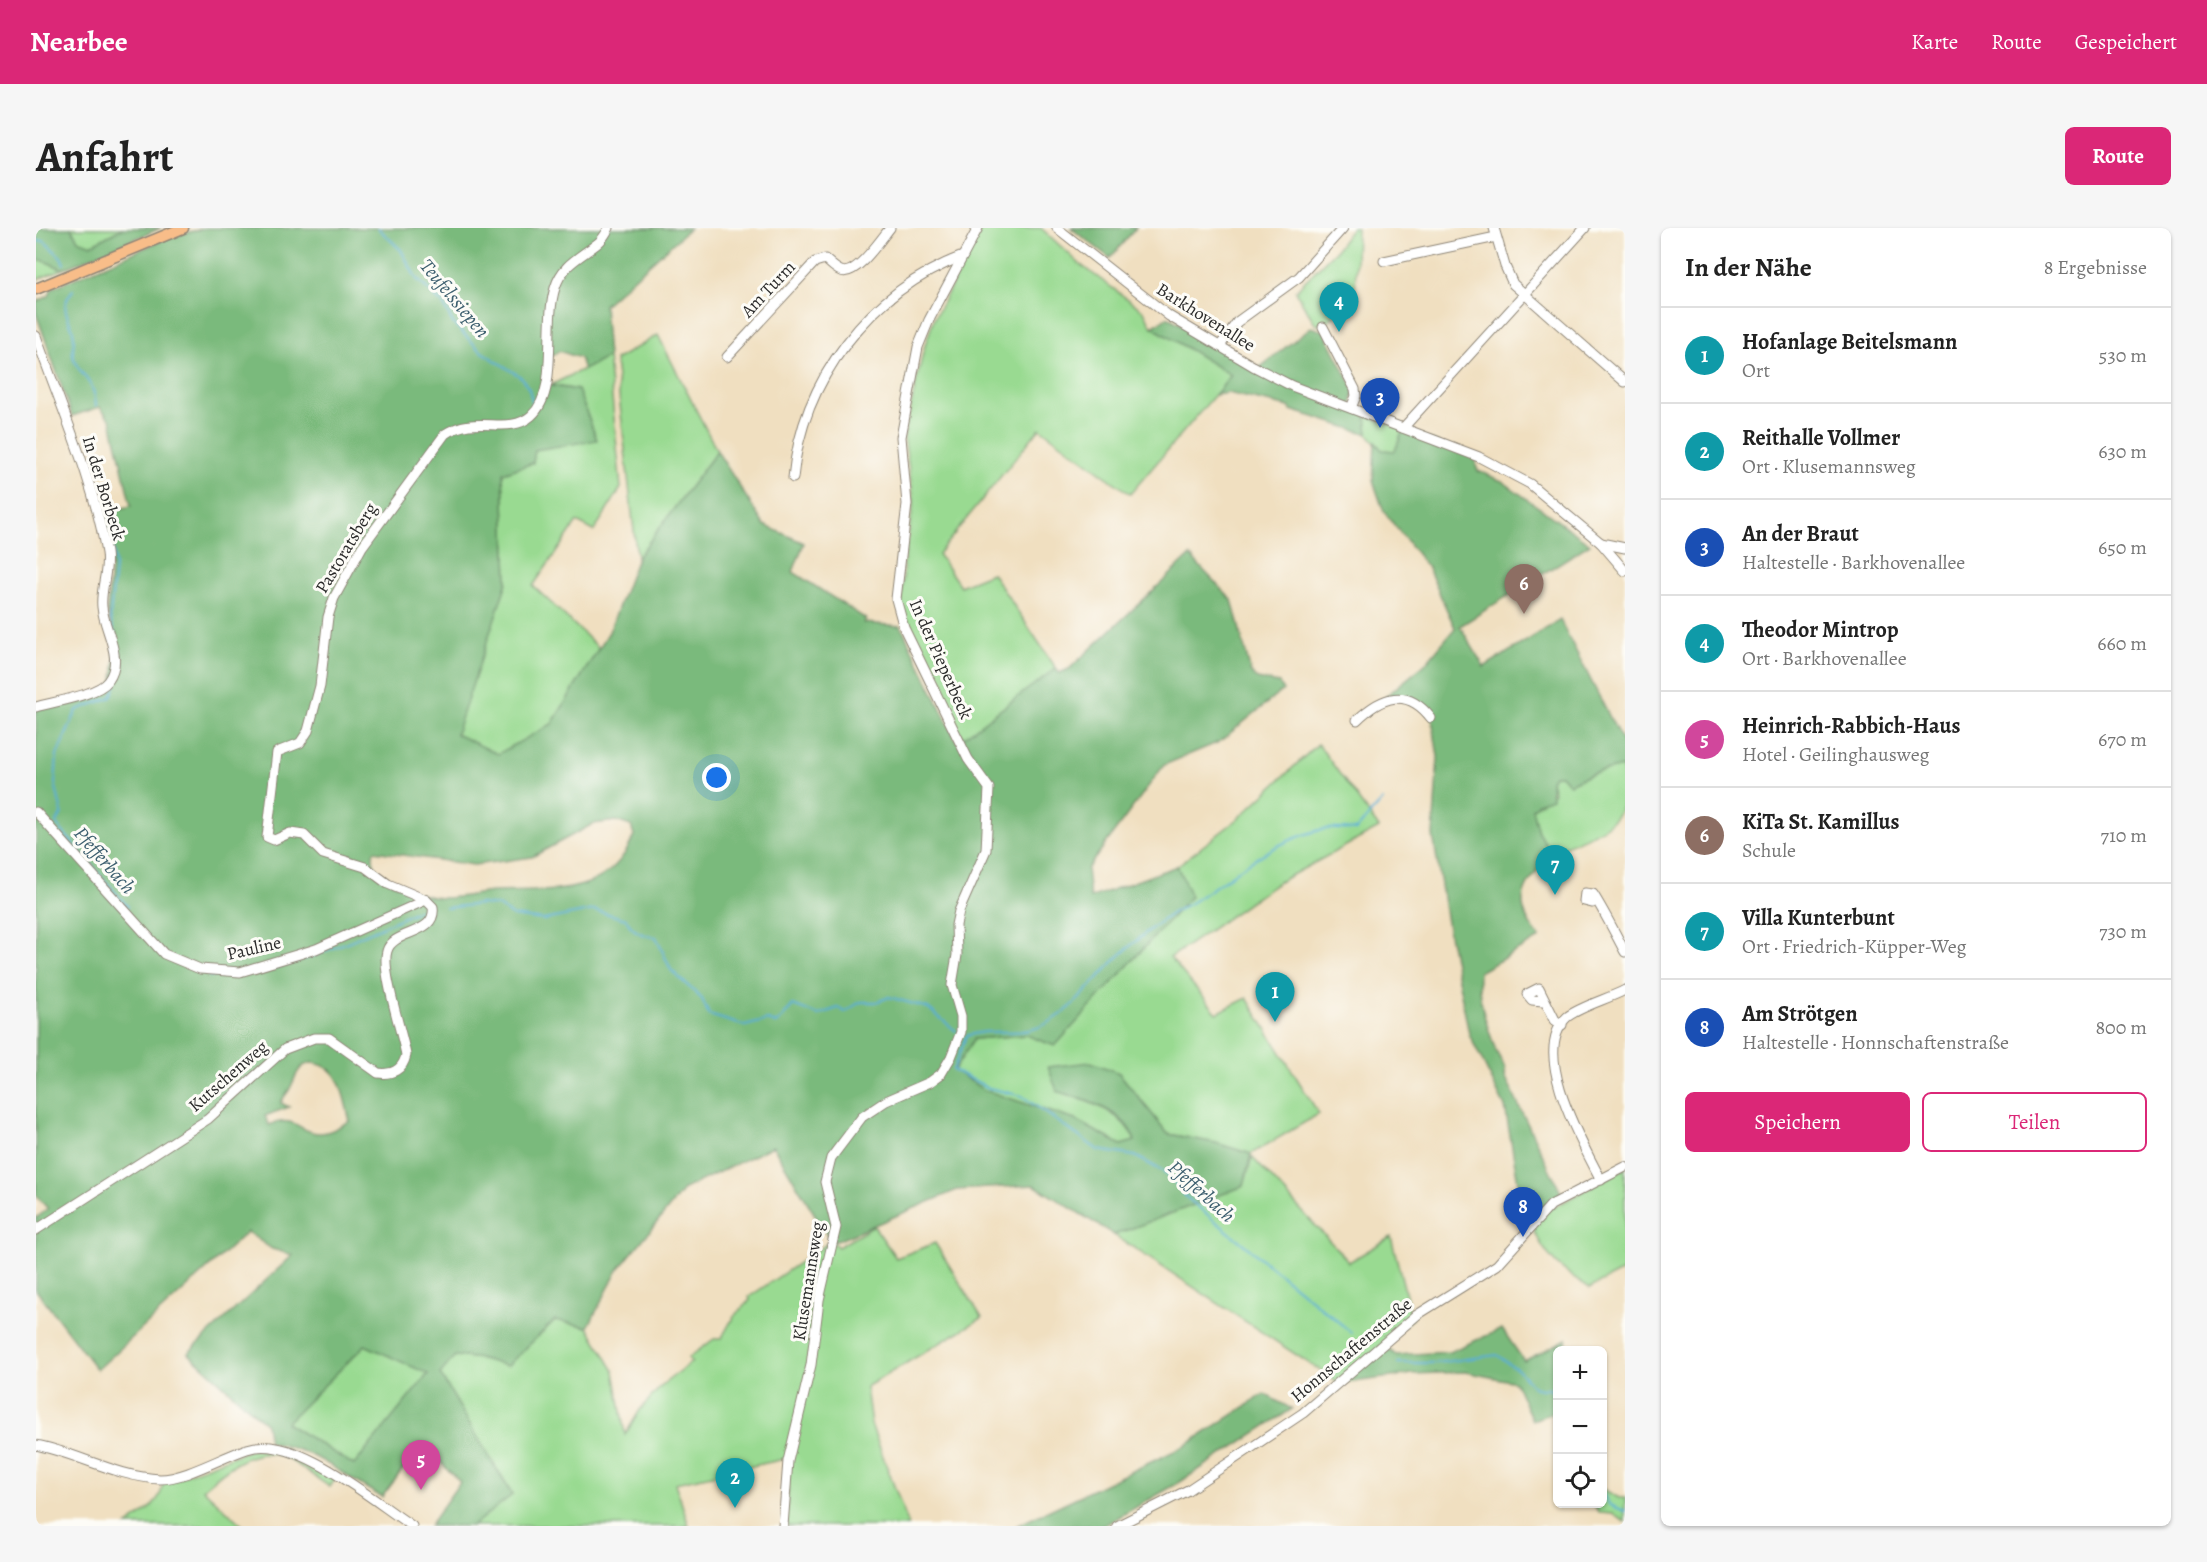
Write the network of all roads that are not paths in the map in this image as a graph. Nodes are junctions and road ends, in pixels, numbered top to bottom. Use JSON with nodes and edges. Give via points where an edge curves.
{"nodes":[{"id":1,"x":183,"y":228,"type":"edge"},
{"id":2,"x":609,"y":228,"type":"edge"},
{"id":3,"x":890,"y":228,"type":"edge"},
{"id":4,"x":978,"y":228,"type":"edge"},
{"id":5,"x":1057,"y":228,"type":"edge"},
{"id":6,"x":1343,"y":228,"type":"edge"},
{"id":7,"x":1585,"y":228,"type":"edge"},
{"id":8,"x":1495,"y":232,"type":"edge"},
{"id":9,"x":963,"y":256,"type":"junction"},
{"id":10,"x":1384,"y":261,"type":"dead end"},
{"id":11,"x":36,"y":289,"type":"edge"},
{"id":12,"x":1525,"y":295,"type":"junction"},
{"id":13,"x":1323,"y":327,"type":"dead end"},
{"id":14,"x":36,"y":336,"type":"edge"},
{"id":15,"x":1220,"y":346,"type":"junction"},
{"id":16,"x":727,"y":357,"type":"dead end"},
{"id":17,"x":1625,"y":382,"type":"edge"},
{"id":18,"x":1352,"y":408,"type":"junction"},
{"id":19,"x":1403,"y":428,"type":"junction"},
{"id":20,"x":793,"y":478,"type":"dead end"},
{"id":21,"x":1601,"y":543,"type":"junction"},
{"id":22,"x":1625,"y":548,"type":"edge"},
{"id":23,"x":1625,"y":571,"type":"edge"},
{"id":24,"x":36,"y":707,"type":"edge"},
{"id":25,"x":1431,"y":718,"type":"dead end"},
{"id":26,"x":1357,"y":720,"type":"dead end"},
{"id":27,"x":36,"y":812,"type":"edge"},
{"id":28,"x":1594,"y":896,"type":"dead end"},
{"id":29,"x":426,"y":900,"type":"junction"},
{"id":30,"x":956,"y":925,"type":"joint"},
{"id":31,"x":1625,"y":952,"type":"edge"},
{"id":32,"x":1625,"y":990,"type":"edge"},
{"id":33,"x":1543,"y":1001,"type":"dead end"},
{"id":34,"x":1562,"y":1025,"type":"junction"},
{"id":35,"x":1625,"y":1167,"type":"edge"},
{"id":36,"x":1601,"y":1180,"type":"junction"},
{"id":37,"x":36,"y":1230,"type":"edge"},
{"id":38,"x":36,"y":1445,"type":"edge"},
{"id":39,"x":398,"y":1523,"type":"edge"},
{"id":40,"x":412,"y":1526,"type":"edge"},
{"id":41,"x":783,"y":1526,"type":"edge"},
{"id":42,"x":1117,"y":1526,"type":"edge"}],
"edges":[{"from":1,"to":11,"type":"main road"},
{"from":2,"to":29,"type":"street","name":"Pastoratsberg","via":[[600,242],[566,267],[556,285],[548,329],[548,389],[532,416],[514,425],[458,426],[445,434],[362,547],[329,610],[320,686],[308,731],[300,743],[277,752],[267,837],[274,840],[290,833],[304,835],[323,854],[364,867],[388,884]]},
{"from":3,"to":16,"type":"street","name":"Am Turm","via":[[854,270],[843,272],[825,260],[815,262]]},
{"from":4,"to":9,"type":"street","name":"In der Pieperbeck"},
{"from":5,"to":15,"type":"street","name":"Barkhovenallee","via":[[1153,305]]},
{"from":6,"to":15,"type":"street","via":[[1299,277],[1237,322]]},
{"from":7,"to":12,"type":"street"},
{"from":8,"to":10,"type":"street"},
{"from":8,"to":12,"type":"street","via":[[1508,274]]},
{"from":9,"to":20,"type":"street","via":[[945,263],[893,298],[836,355],[801,427]]},
{"from":9,"to":30,"type":"street","name":"In der Pieperbeck","via":[[918,347],[901,437],[907,504],[896,599],[904,628],[968,759],[989,788],[986,850]]},
{"from":12,"to":17,"type":"street"},
{"from":12,"to":19,"type":"street"},
{"from":13,"to":18,"type":"street","via":[[1355,389]]},
{"from":14,"to":24,"type":"street","name":"In der Borbeck","via":[[100,524],[108,566],[102,608],[114,661],[111,676],[102,687]]},
{"from":15,"to":18,"type":"street","name":"Barkhovenallee","via":[[1292,386]]},
{"from":18,"to":19,"type":"street","name":"Barkhovenallee"},
{"from":19,"to":21,"type":"street","name":"Barkhovenallee","via":[[1506,470],[1537,489]]},
{"from":21,"to":22,"type":"street"},
{"from":21,"to":23,"type":"street","name":"Barkhovenallee"},
{"from":25,"to":26,"type":"street","via":[[1417,702],[1399,698],[1378,703]]},
{"from":27,"to":29,"type":"street","name":"Pauline","via":[[164,954],[200,969],[240,972],[307,952]]},
{"from":28,"to":31,"type":"street"},
{"from":29,"to":37,"type":"street","name":"Kutschenweg","via":[[434,909],[429,922],[392,942],[386,955],[405,1055],[398,1070],[384,1074],[372,1071],[329,1038],[314,1038],[285,1049],[208,1119]]},
{"from":30,"to":41,"type":"street","name":"Klusemannsweg","via":[[952,985],[962,1024],[951,1057],[941,1074],[930,1082],[886,1101],[862,1117],[831,1158],[825,1182],[836,1227],[819,1300],[811,1365],[788,1461]]},
{"from":32,"to":34,"type":"street","via":[[1569,1016]]},
{"from":33,"to":34,"type":"street"},
{"from":34,"to":36,"type":"street","via":[[1554,1053],[1558,1086],[1571,1122]]},
{"from":35,"to":36,"type":"street","name":"Honnschaftenstraße"},
{"from":36,"to":42,"type":"street","name":"Honnschaftenstraße","via":[[1551,1205],[1497,1265],[1417,1315],[1303,1413],[1188,1490]]},
{"from":38,"to":39,"type":"street","via":[[159,1479],[249,1448],[286,1448],[313,1461]]},
{"from":39,"to":40,"type":"street"}]}
